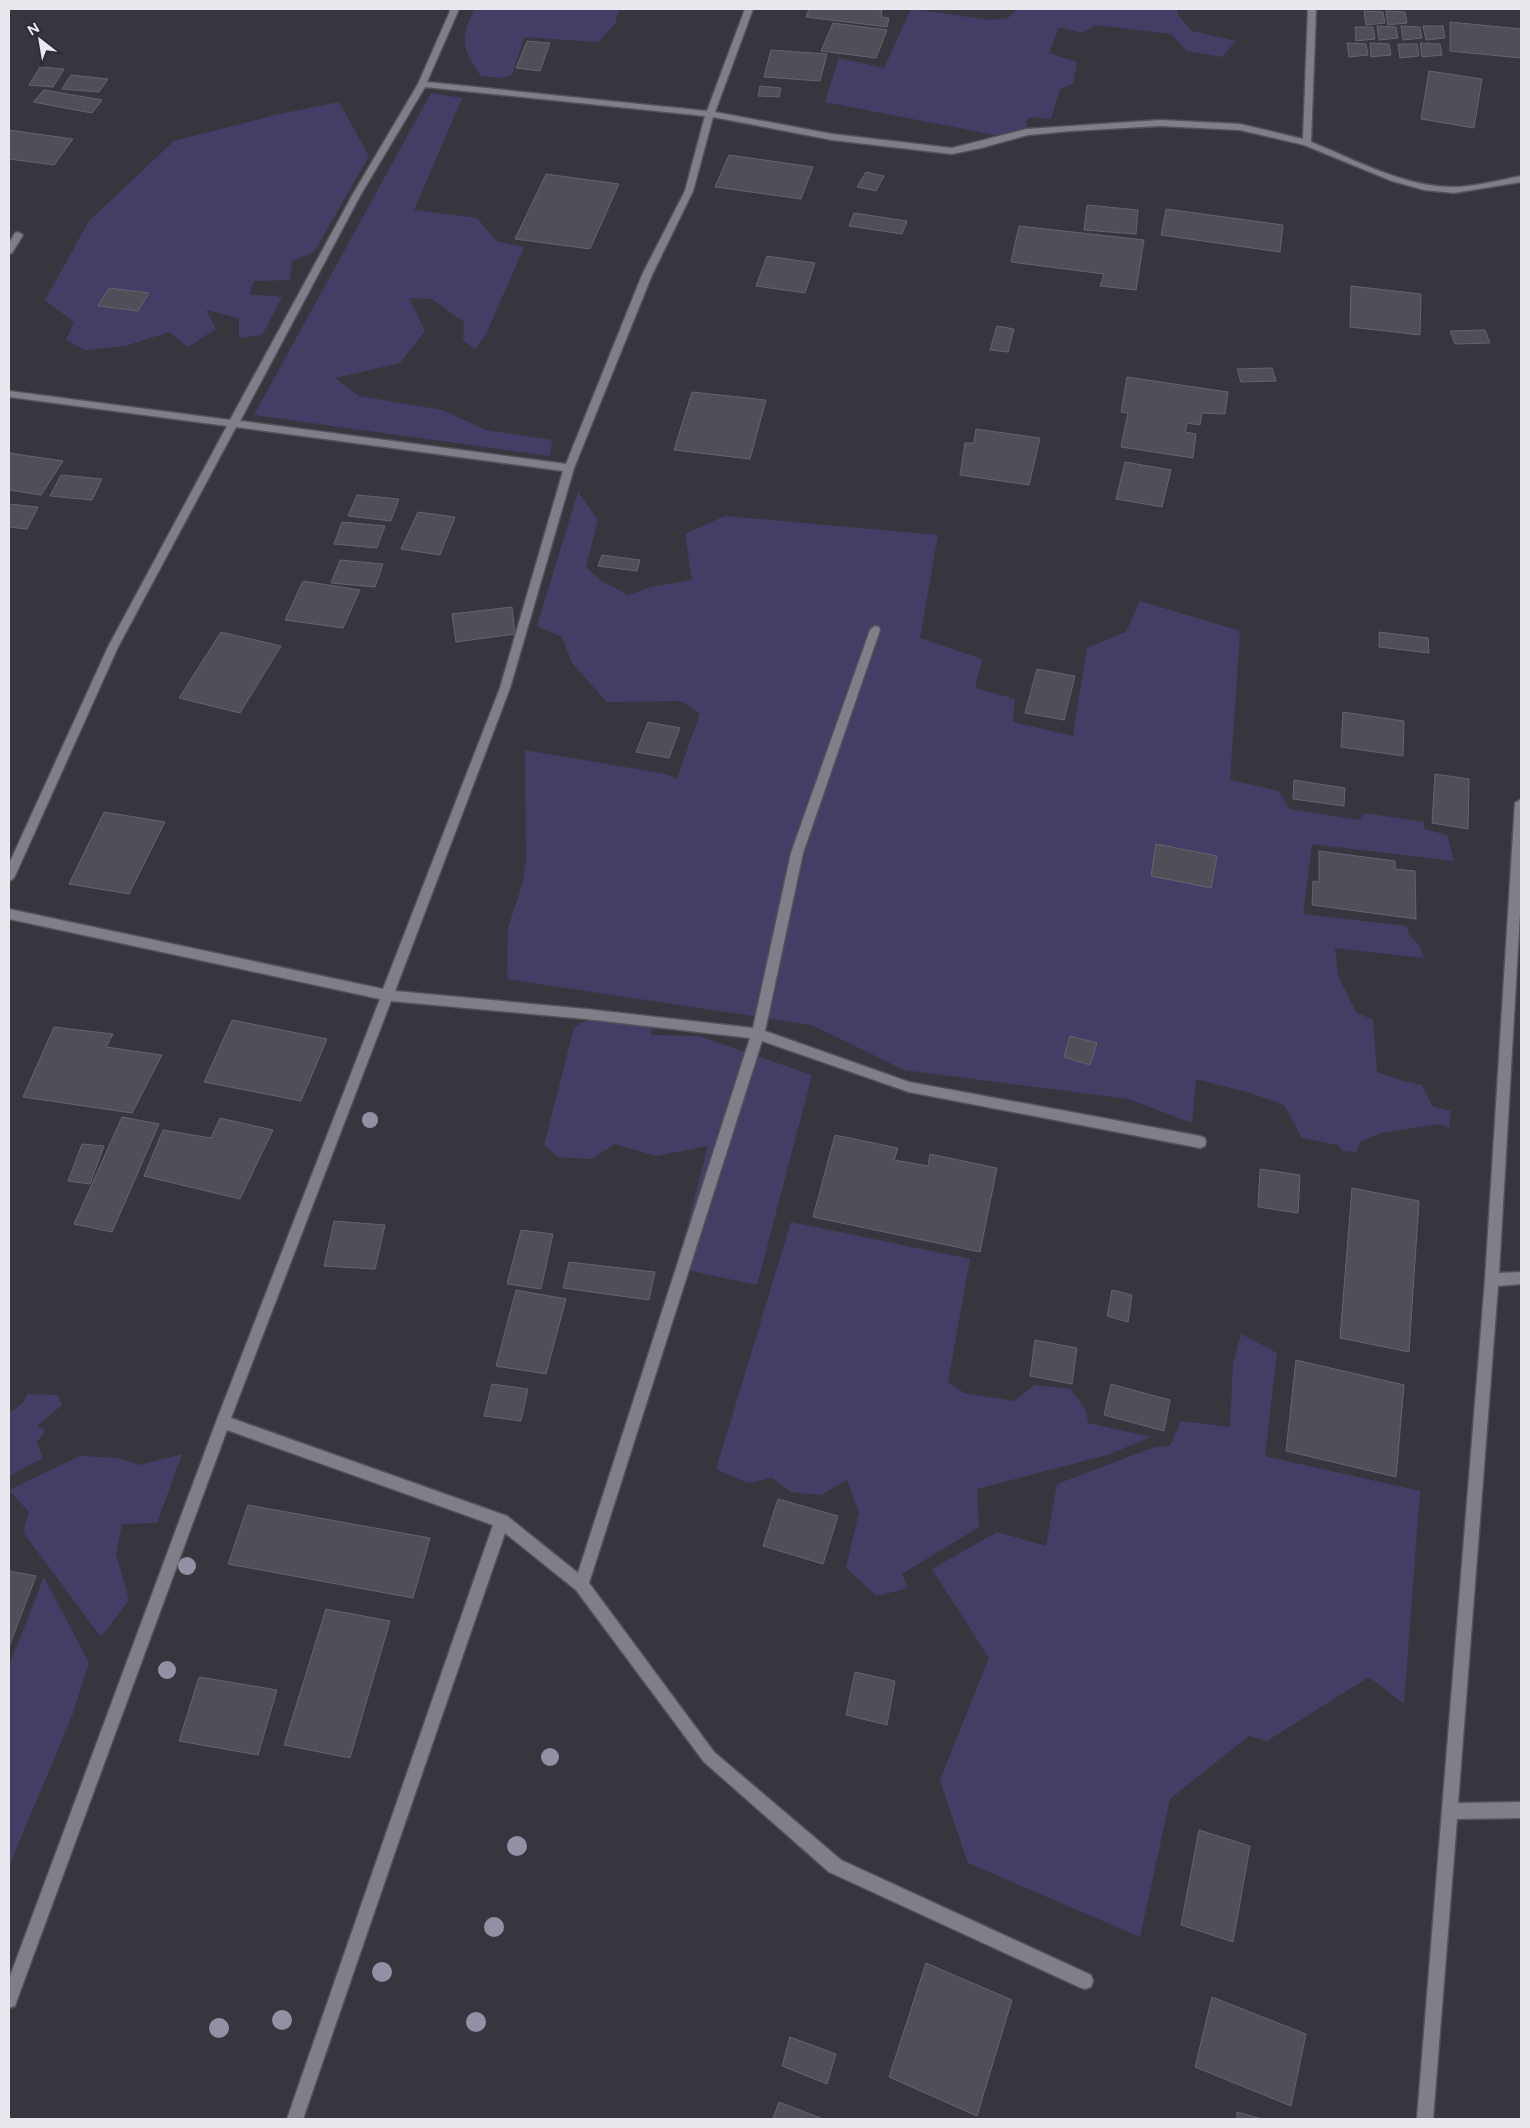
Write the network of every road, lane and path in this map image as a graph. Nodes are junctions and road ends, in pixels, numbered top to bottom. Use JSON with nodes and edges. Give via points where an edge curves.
{"nodes":[{"id":1,"x":455,"y":9,"type":"edge"},
{"id":2,"x":749,"y":9,"type":"edge"},
{"id":3,"x":1312,"y":9,"type":"edge"},
{"id":4,"x":422,"y":84,"type":"junction"},
{"id":5,"x":710,"y":114,"type":"junction"},
{"id":6,"x":1307,"y":142,"type":"junction"},
{"id":7,"x":1521,"y":178,"type":"edge"},
{"id":8,"x":18,"y":235,"type":"dead end"},
{"id":9,"x":9,"y":251,"type":"edge"},
{"id":10,"x":9,"y":394,"type":"edge"},
{"id":11,"x":235,"y":423,"type":"junction"},
{"id":12,"x":569,"y":468,"type":"junction"},
{"id":13,"x":875,"y":630,"type":"dead end"},
{"id":14,"x":1521,"y":804,"type":"edge"},
{"id":15,"x":9,"y":876,"type":"edge"},
{"id":16,"x":1518,"y":911,"type":"edge"},
{"id":17,"x":9,"y":914,"type":"edge"},
{"id":18,"x":386,"y":995,"type":"junction"},
{"id":19,"x":758,"y":1034,"type":"junction"},
{"id":20,"x":1200,"y":1142,"type":"dead end"},
{"id":21,"x":1521,"y":1278,"type":"edge"},
{"id":22,"x":1492,"y":1280,"type":"junction"},
{"id":23,"x":223,"y":1422,"type":"junction"},
{"id":24,"x":502,"y":1521,"type":"junction"},
{"id":25,"x":581,"y":1585,"type":"junction"},
{"id":26,"x":1521,"y":1810,"type":"edge"},
{"id":27,"x":1449,"y":1811,"type":"junction"},
{"id":28,"x":1085,"y":1981,"type":"dead end"},
{"id":29,"x":9,"y":2000,"type":"edge"},
{"id":30,"x":295,"y":2119,"type":"edge"},
{"id":31,"x":1425,"y":2119,"type":"edge"}],
"edges":[{"from":1,"to":4,"type":"street"},
{"from":2,"to":5,"type":"street"},
{"from":3,"to":6,"type":"street"},
{"from":4,"to":5,"type":"street"},
{"from":4,"to":11,"type":"street","via":[[357,194]]},
{"from":5,"to":6,"type":"street","via":[[832,137],[952,151],[1027,132],[1160,123],[1240,127]]},
{"from":5,"to":12,"type":"street","via":[[689,190],[647,276]]},
{"from":6,"to":7,"type":"street","via":[[1395,179],[1424,187],[1454,190]]},
{"from":8,"to":9,"type":"street"},
{"from":10,"to":11,"type":"street"},
{"from":11,"to":12,"type":"street"},
{"from":11,"to":15,"type":"street","via":[[113,647]]},
{"from":12,"to":18,"type":"street","via":[[505,688]]},
{"from":13,"to":19,"type":"street","via":[[798,853]]},
{"from":14,"to":16,"type":"street"},
{"from":16,"to":22,"type":"street"},
{"from":17,"to":18,"type":"street"},
{"from":18,"to":19,"type":"street"},
{"from":18,"to":23,"type":"street"},
{"from":19,"to":20,"type":"street","via":[[909,1087]]},
{"from":19,"to":25,"type":"street"},
{"from":21,"to":22,"type":"street"},
{"from":22,"to":27,"type":"street"},
{"from":23,"to":24,"type":"street"},
{"from":23,"to":29,"type":"street"},
{"from":24,"to":25,"type":"street"},
{"from":24,"to":30,"type":"street"},
{"from":25,"to":28,"type":"street","via":[[709,1757],[835,1866]]},
{"from":26,"to":27,"type":"street"},
{"from":27,"to":31,"type":"street"}]}
